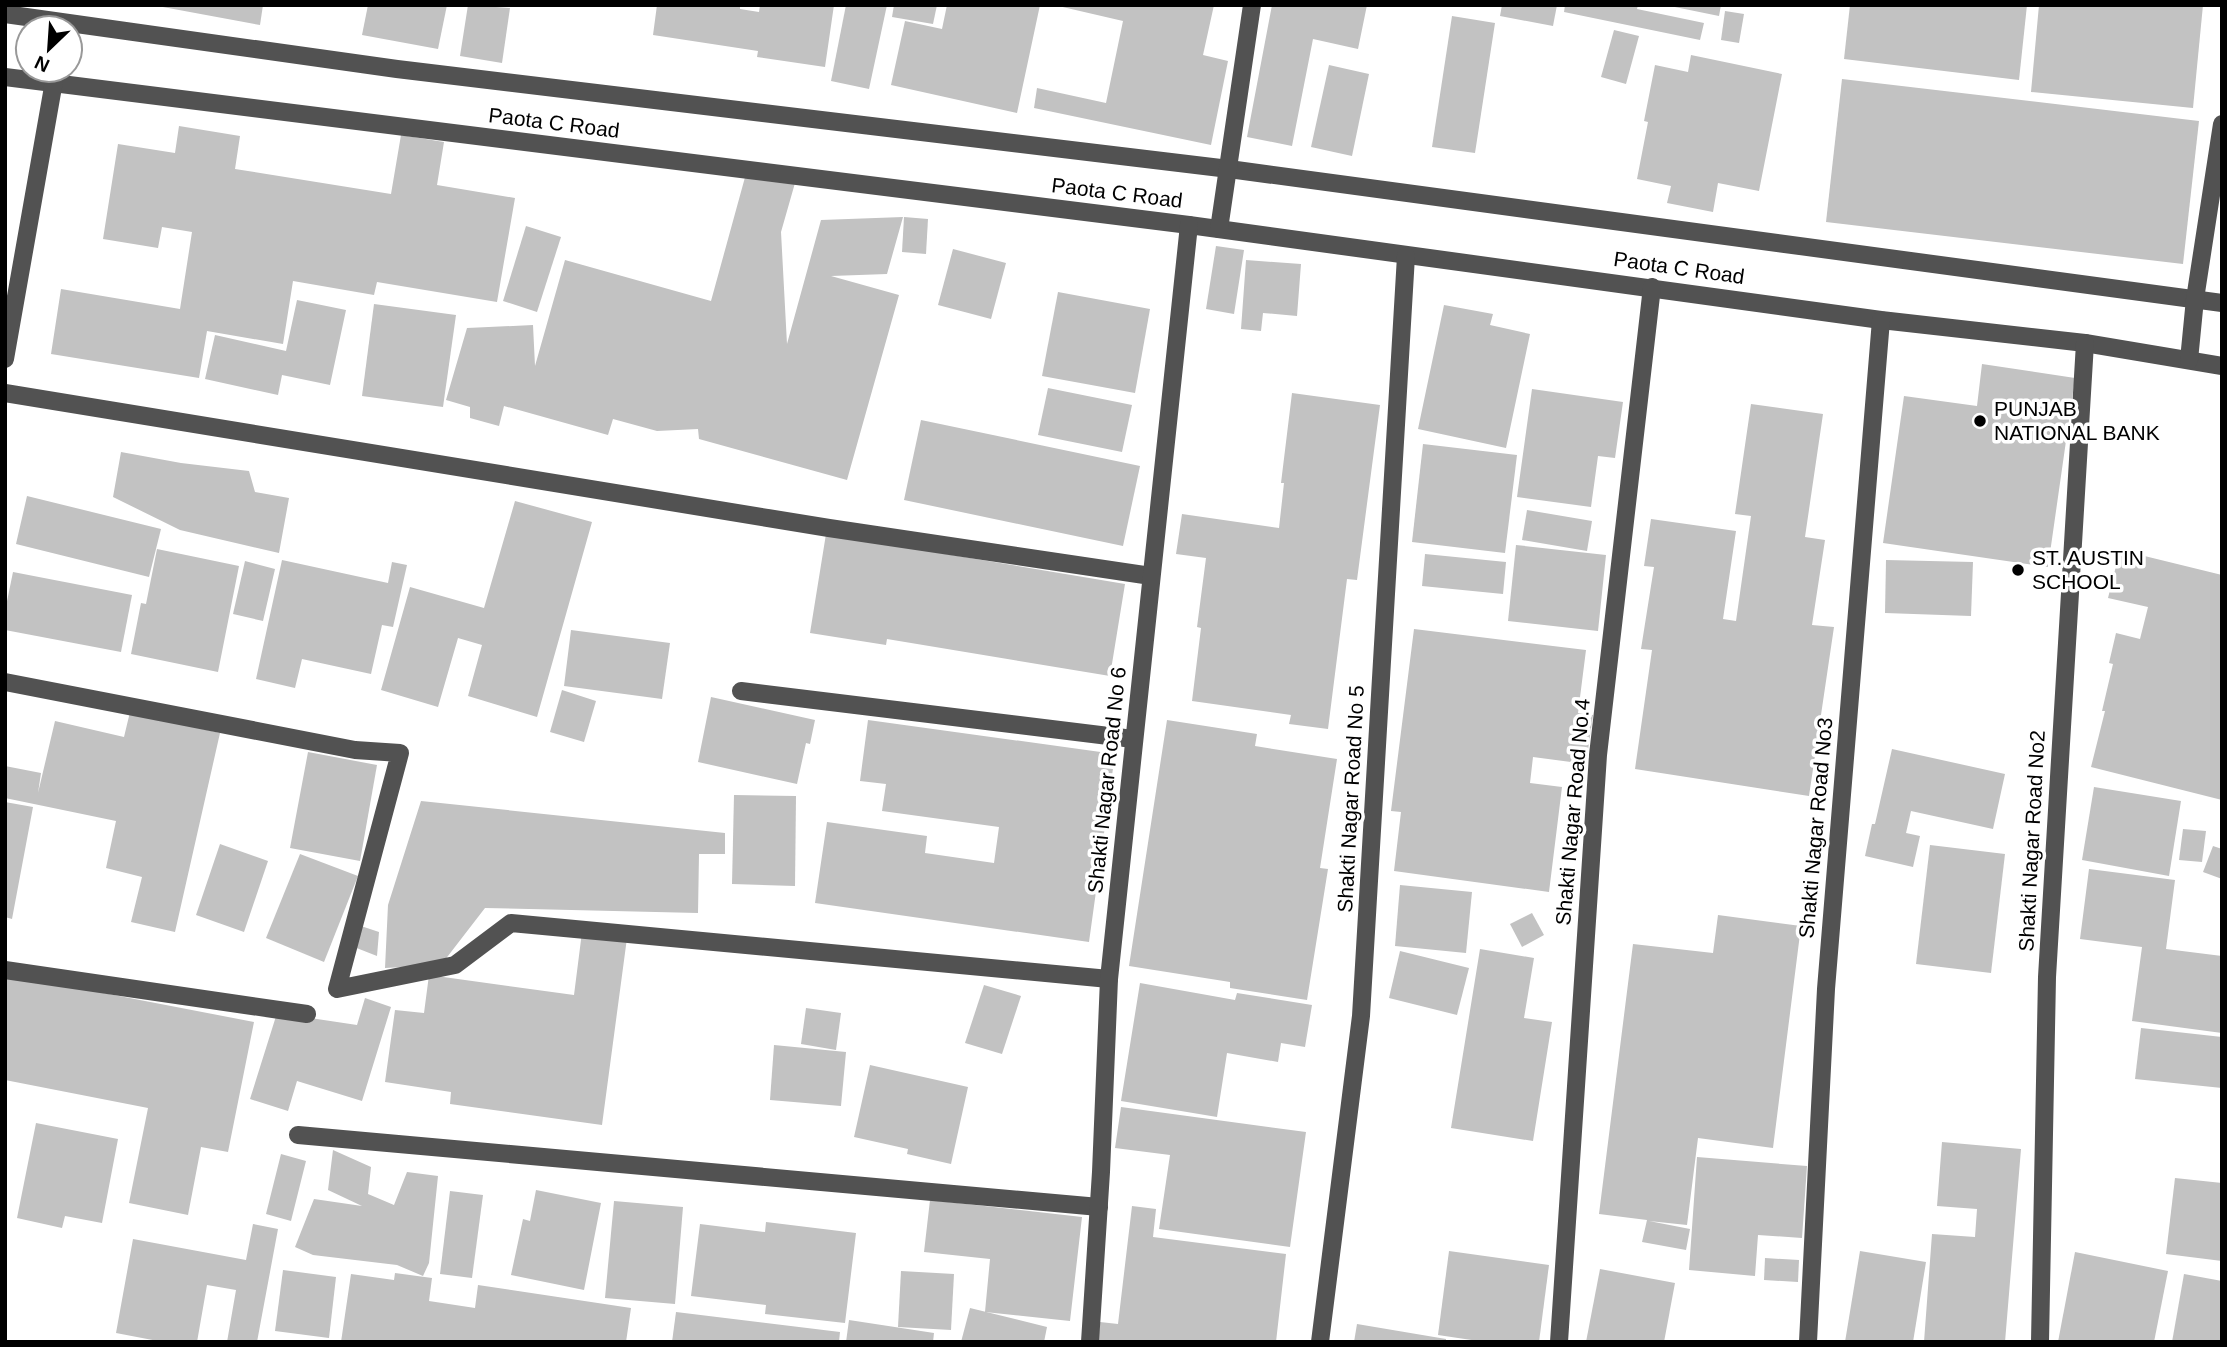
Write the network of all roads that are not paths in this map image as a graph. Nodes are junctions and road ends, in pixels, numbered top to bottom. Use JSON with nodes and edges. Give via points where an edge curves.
{"nodes":[{"id":1,"x":1252,"y":5,"type":"edge"},
{"id":2,"x":84,"y":21,"type":"edge"},
{"id":3,"x":84,"y":80,"type":"edge"},
{"id":4,"x":54,"y":84,"type":"edge"},
{"id":5,"x":2222,"y":124,"type":"edge"},
{"id":6,"x":1229,"y":169,"type":"junction"},
{"id":7,"x":1189,"y":225,"type":"junction"},
{"id":8,"x":1219,"y":229,"type":"junction"},
{"id":9,"x":1406,"y":256,"type":"junction"},
{"id":10,"x":1652,"y":287,"type":"junction"},
{"id":11,"x":2195,"y":299,"type":"junction"},
{"id":12,"x":2222,"y":303,"type":"edge"},
{"id":13,"x":1881,"y":320,"type":"junction"},
{"id":14,"x":2085,"y":343,"type":"junction"},
{"id":15,"x":5,"y":359,"type":"edge"},
{"id":16,"x":2189,"y":360,"type":"junction"},
{"id":17,"x":2222,"y":366,"type":"edge"},
{"id":18,"x":5,"y":393,"type":"edge"},
{"id":19,"x":1151,"y":576,"type":"junction"},
{"id":20,"x":5,"y":682,"type":"edge"},
{"id":21,"x":741,"y":691,"type":"dead end"},
{"id":22,"x":1133,"y":739,"type":"junction"},
{"id":23,"x":5,"y":970,"type":"edge"},
{"id":24,"x":1109,"y":979,"type":"junction"},
{"id":25,"x":307,"y":1014,"type":"dead end"},
{"id":26,"x":298,"y":1135,"type":"dead end"},
{"id":27,"x":1098,"y":1207,"type":"junction"},
{"id":28,"x":1090,"y":1342,"type":"edge"},
{"id":29,"x":1320,"y":1342,"type":"edge"},
{"id":30,"x":1559,"y":1342,"type":"edge"},
{"id":31,"x":1808,"y":1342,"type":"edge"},
{"id":32,"x":2040,"y":1342,"type":"edge"}],
"edges":[{"from":1,"to":6,"type":"street"},
{"from":2,"to":6,"type":"street","via":[[397,69]]},
{"from":3,"to":7,"type":"street","name":"Paota C Road"},
{"from":4,"to":15,"type":"street"},
{"from":5,"to":11,"type":"street"},
{"from":6,"to":8,"type":"street"},
{"from":6,"to":11,"type":"street"},
{"from":7,"to":8,"type":"street","name":"Paota C Road"},
{"from":7,"to":19,"type":"street","name":"Shakti Nagar Road No 6"},
{"from":8,"to":9,"type":"street","name":"Paota C Road"},
{"from":9,"to":10,"type":"street","name":"Paota C Road"},
{"from":9,"to":29,"type":"street","name":"Shakti Nagar Road No 5","via":[[1361,1016]]},
{"from":10,"to":13,"type":"street","name":"Paota C Road"},
{"from":10,"to":30,"type":"street","name":"Shakti Nagar Road No.4","via":[[1598,755]]},
{"from":11,"to":12,"type":"street"},
{"from":11,"to":16,"type":"street"},
{"from":13,"to":14,"type":"street","name":"Paota C Road"},
{"from":13,"to":31,"type":"street","name":"Shakti Nagar Road No3","via":[[1826,989]]},
{"from":14,"to":16,"type":"street","name":"Paota C Road"},
{"from":14,"to":32,"type":"street","name":"Shakti Nagar Road No2","via":[[2047,977]]},
{"from":16,"to":17,"type":"street","name":"Paota C Road"},
{"from":18,"to":19,"type":"street"},
{"from":19,"to":22,"type":"street","name":"Shakti Nagar Road No 6"},
{"from":20,"to":24,"type":"street","via":[[355,750],[400,753],[337,989],[455,965],[511,923]]},
{"from":21,"to":22,"type":"street"},
{"from":22,"to":24,"type":"street","name":"Shakti Nagar Road No 6"},
{"from":23,"to":25,"type":"street"},
{"from":24,"to":27,"type":"street","name":"Shakti Nagar Road No 6"},
{"from":26,"to":27,"type":"street"},
{"from":27,"to":28,"type":"street","name":"Shakti Nagar Road No 6"}]}
